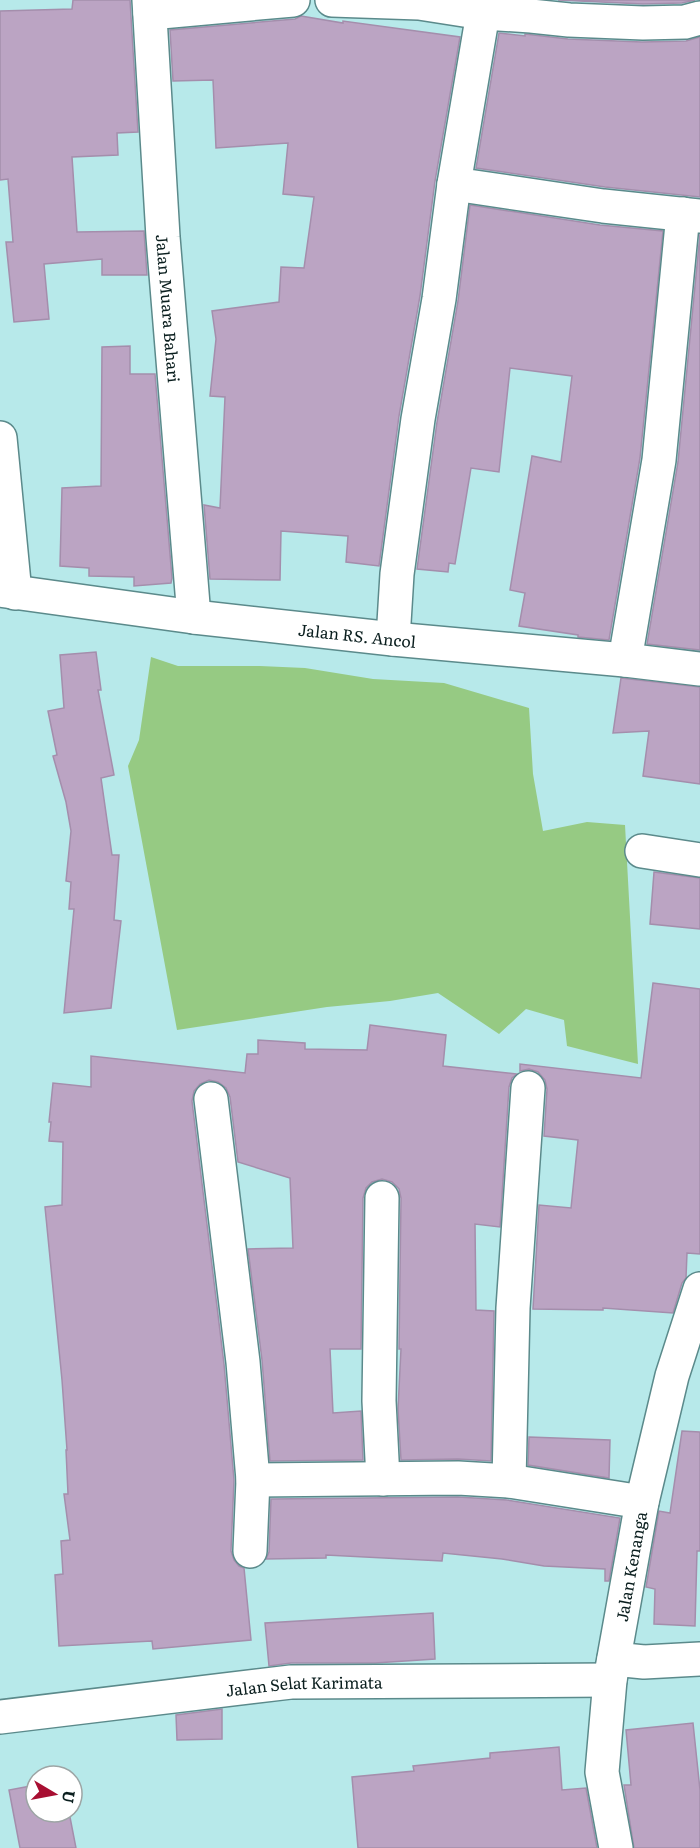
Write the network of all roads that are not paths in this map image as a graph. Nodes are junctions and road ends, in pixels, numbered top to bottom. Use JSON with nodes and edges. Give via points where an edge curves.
{"nodes":[{"id":1,"x":293,"y":0,"type":"edge"},
{"id":2,"x":332,"y":0,"type":"edge"},
{"id":3,"x":419,"y":1,"type":"edge"},
{"id":4,"x":149,"y":7,"type":"edge"},
{"id":5,"x":615,"y":11,"type":"edge"},
{"id":6,"x":483,"y":13,"type":"junction"},
{"id":7,"x":700,"y":18,"type":"edge"},
{"id":8,"x":454,"y":184,"type":"junction"},
{"id":9,"x":692,"y":215,"type":"edge"},
{"id":10,"x":0,"y":438,"type":"edge"},
{"id":11,"x":8,"y":591,"type":"edge"},
{"id":12,"x":194,"y":617,"type":"junction"},
{"id":13,"x":393,"y":639,"type":"junction"},
{"id":14,"x":625,"y":660,"type":"junction"},
{"id":15,"x":700,"y":669,"type":"edge"},
{"id":16,"x":642,"y":851,"type":"dead end"},
{"id":17,"x":700,"y":860,"type":"edge"},
{"id":18,"x":528,"y":1088,"type":"dead end"},
{"id":19,"x":211,"y":1099,"type":"dead end"},
{"id":20,"x":382,"y":1198,"type":"dead end"},
{"id":21,"x":700,"y":1290,"type":"edge"},
{"id":22,"x":690,"y":1350,"type":"edge"},
{"id":23,"x":383,"y":1479,"type":"junction"},
{"id":24,"x":253,"y":1480,"type":"junction"},
{"id":25,"x":509,"y":1481,"type":"junction"},
{"id":26,"x":642,"y":1502,"type":"junction"},
{"id":27,"x":250,"y":1551,"type":"dead end"},
{"id":28,"x":700,"y":1659,"type":"edge"},
{"id":29,"x":612,"y":1669,"type":"junction"},
{"id":30,"x":0,"y":1717,"type":"edge"},
{"id":31,"x":616,"y":1848,"type":"edge"}],
"edges":[{"from":1,"to":4,"type":"street"},
{"from":2,"to":3,"type":"street"},
{"from":3,"to":6,"type":"street"},
{"from":4,"to":12,"type":"street","name":"Jalan Muara Bahari"},
{"from":5,"to":6,"type":"street","via":[[569,21]]},
{"from":5,"to":7,"type":"street","via":[[643,24]]},
{"from":6,"to":8,"type":"street"},
{"from":8,"to":9,"type":"street"},
{"from":8,"to":13,"type":"street","via":[[397,574]]},
{"from":9,"to":14,"type":"street","via":[[659,460]]},
{"from":10,"to":11,"type":"street","name":"Jalan RS. Ancol"},
{"from":11,"to":12,"type":"street","name":"Jalan RS. Ancol"},
{"from":12,"to":13,"type":"street","name":"Jalan RS. Ancol"},
{"from":13,"to":14,"type":"street","name":"Jalan RS. Ancol"},
{"from":14,"to":15,"type":"street","name":"Jalan RS. Ancol"},
{"from":16,"to":17,"type":"street"},
{"from":18,"to":25,"type":"street","via":[[513,1308]]},
{"from":19,"to":24,"type":"street"},
{"from":20,"to":23,"type":"street","via":[[378,1401]]},
{"from":21,"to":22,"type":"street","name":"Jalan Kenanga"},
{"from":22,"to":26,"type":"street","name":"Jalan Kenanga","via":[[672,1376]]},
{"from":23,"to":24,"type":"street"},
{"from":23,"to":25,"type":"street"},
{"from":24,"to":27,"type":"street"},
{"from":25,"to":26,"type":"street"},
{"from":26,"to":29,"type":"street","name":"Jalan Kenanga"},
{"from":28,"to":29,"type":"street","name":"Jalan Selat Karimata","via":[[644,1662]]},
{"from":29,"to":30,"type":"street","name":"Jalan Selat Karimata","via":[[291,1682]]},
{"from":29,"to":31,"type":"street","name":"Jalan Kenanga","via":[[602,1772]]}]}
